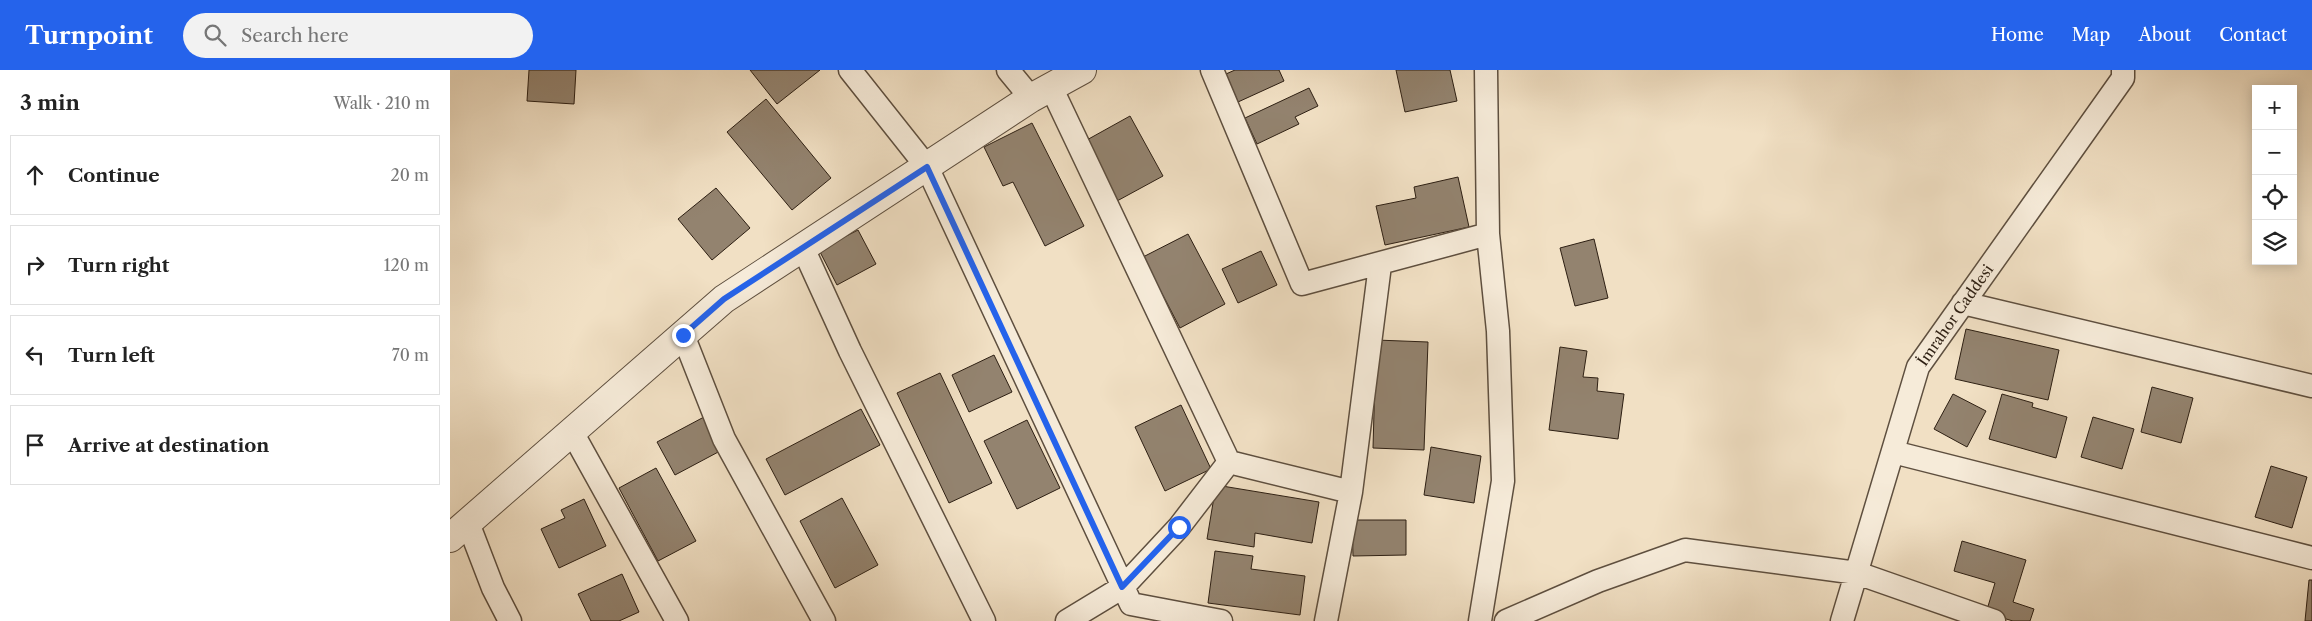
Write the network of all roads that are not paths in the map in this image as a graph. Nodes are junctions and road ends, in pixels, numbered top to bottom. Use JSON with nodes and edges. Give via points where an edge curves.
{"nodes":[{"id":1,"x":850,"y":70,"type":"edge"},
{"id":2,"x":1008,"y":70,"type":"edge"},
{"id":3,"x":1082,"y":70,"type":"edge"},
{"id":4,"x":1212,"y":70,"type":"edge"},
{"id":5,"x":1486,"y":70,"type":"edge"},
{"id":6,"x":2123,"y":70,"type":"edge"},
{"id":7,"x":1041,"y":92,"type":"junction"},
{"id":8,"x":927,"y":167,"type":"junction"},
{"id":9,"x":1488,"y":234,"type":"junction"},
{"id":10,"x":803,"y":248,"type":"junction"},
{"id":11,"x":1380,"y":265,"type":"junction"},
{"id":12,"x":1963,"y":303,"type":"junction"},
{"id":13,"x":683,"y":335,"type":"junction"},
{"id":14,"x":2312,"y":386,"type":"edge"},
{"id":15,"x":572,"y":432,"type":"junction"},
{"id":16,"x":1893,"y":452,"type":"junction"},
{"id":17,"x":1229,"y":462,"type":"junction"},
{"id":18,"x":1352,"y":492,"type":"junction"},
{"id":19,"x":459,"y":531,"type":"edge"},
{"id":20,"x":2312,"y":558,"type":"edge"},
{"id":21,"x":1857,"y":573,"type":"junction"},
{"id":22,"x":1122,"y":587,"type":"junction"},
{"id":23,"x":510,"y":621,"type":"edge"},
{"id":24,"x":677,"y":621,"type":"edge"},
{"id":25,"x":824,"y":621,"type":"edge"},
{"id":26,"x":984,"y":621,"type":"edge"},
{"id":27,"x":1067,"y":621,"type":"edge"},
{"id":28,"x":1221,"y":621,"type":"edge"},
{"id":29,"x":1326,"y":621,"type":"edge"},
{"id":30,"x":1480,"y":621,"type":"edge"},
{"id":31,"x":1506,"y":621,"type":"edge"},
{"id":32,"x":1842,"y":621,"type":"edge"},
{"id":33,"x":1994,"y":621,"type":"edge"}],
"edges":[{"from":1,"to":8,"type":"street"},
{"from":2,"to":7,"type":"street"},
{"from":3,"to":7,"type":"street"},
{"from":4,"to":11,"type":"street","via":[[1302,284]]},
{"from":5,"to":9,"type":"street"},
{"from":6,"to":12,"type":"street","name":"İmrahor Caddesi","via":[[2123,78]]},
{"from":7,"to":8,"type":"street"},
{"from":7,"to":17,"type":"street"},
{"from":8,"to":10,"type":"street"},
{"from":8,"to":22,"type":"street"},
{"from":9,"to":11,"type":"street"},
{"from":9,"to":30,"type":"street","via":[[1498,331],[1503,481]]},
{"from":10,"to":13,"type":"street","via":[[724,299]]},
{"from":10,"to":26,"type":"street","via":[[850,351]]},
{"from":11,"to":18,"type":"street"},
{"from":12,"to":14,"type":"street"},
{"from":12,"to":16,"type":"street","name":"İmrahor Caddesi","via":[[1918,366]]},
{"from":13,"to":15,"type":"street"},
{"from":13,"to":25,"type":"street","via":[[724,439]]},
{"from":15,"to":19,"type":"street"},
{"from":15,"to":24,"type":"street"},
{"from":16,"to":20,"type":"street"},
{"from":16,"to":21,"type":"street","name":"İmrahor Caddesi"},
{"from":17,"to":18,"type":"street"},
{"from":17,"to":22,"type":"street","via":[[1179,527]]},
{"from":18,"to":29,"type":"street"},
{"from":19,"to":23,"type":"street"},
{"from":21,"to":31,"type":"street","via":[[1685,550],[1598,581]]},
{"from":21,"to":32,"type":"street","name":"İmrahor Caddesi"},
{"from":21,"to":33,"type":"street"},
{"from":22,"to":27,"type":"street"},
{"from":22,"to":28,"type":"street","via":[[1131,604]]}]}
